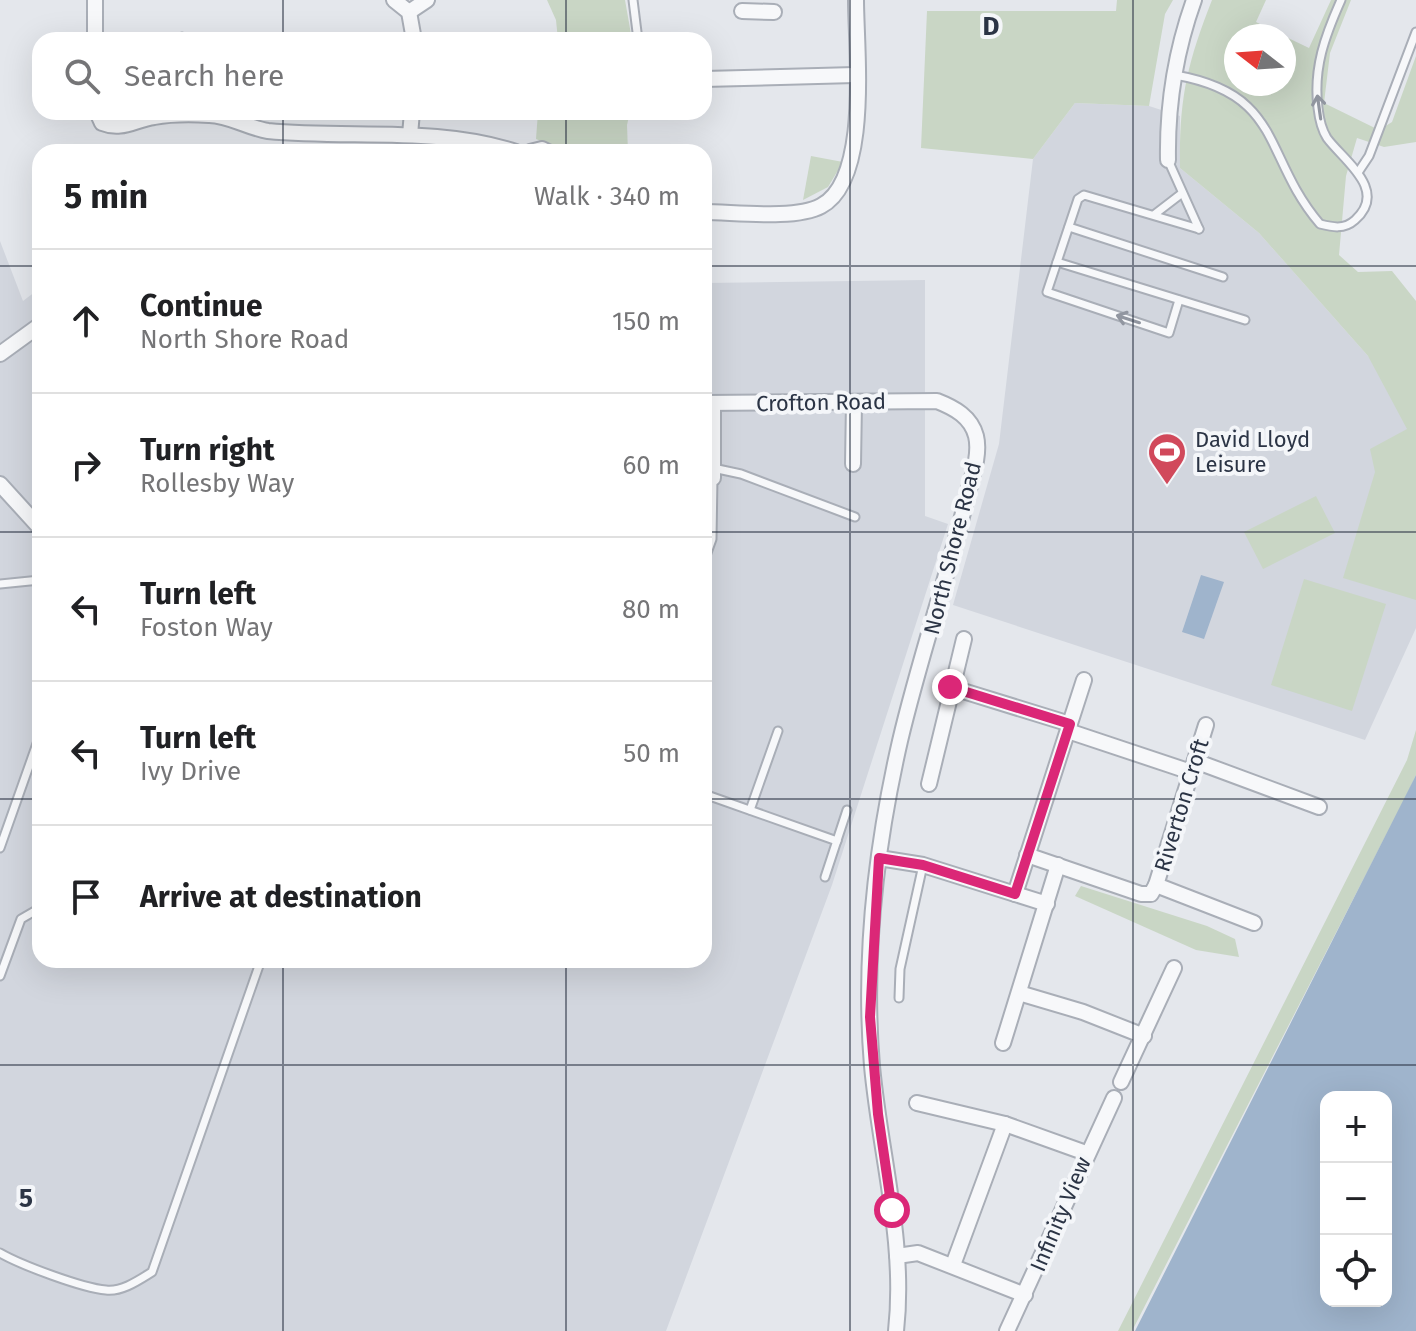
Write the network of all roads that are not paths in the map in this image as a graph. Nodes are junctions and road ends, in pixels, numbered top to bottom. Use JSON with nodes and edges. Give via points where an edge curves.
{"nodes":[{"id":1,"x":95,"y":0,"type":"edge"},
{"id":2,"x":394,"y":0,"type":"edge"},
{"id":3,"x":427,"y":0,"type":"edge"},
{"id":4,"x":633,"y":0,"type":"edge"},
{"id":5,"x":856,"y":0,"type":"edge"},
{"id":6,"x":1194,"y":0,"type":"edge"},
{"id":7,"x":1341,"y":0,"type":"edge"},
{"id":8,"x":750,"y":8,"type":"edge"},
{"id":9,"x":409,"y":12,"type":"junction"},
{"id":10,"x":774,"y":12,"type":"dead end"},
{"id":11,"x":95,"y":32,"type":"edge"},
{"id":12,"x":413,"y":32,"type":"edge"},
{"id":13,"x":637,"y":32,"type":"edge"},
{"id":14,"x":1416,"y":32,"type":"edge"},
{"id":15,"x":1173,"y":74,"type":"junction"},
{"id":16,"x":855,"y":75,"type":"junction"},
{"id":17,"x":712,"y":79,"type":"edge"},
{"id":18,"x":101,"y":120,"type":"edge"},
{"id":19,"x":144,"y":120,"type":"edge"},
{"id":20,"x":232,"y":120,"type":"edge"},
{"id":21,"x":411,"y":120,"type":"edge"},
{"id":22,"x":410,"y":135,"type":"junction"},
{"id":23,"x":485,"y":144,"type":"edge"},
{"id":24,"x":1168,"y":160,"type":"joint"},
{"id":25,"x":1359,"y":171,"type":"junction"},
{"id":26,"x":1181,"y":194,"type":"junction"},
{"id":27,"x":712,"y":212,"type":"edge"},
{"id":28,"x":1155,"y":214,"type":"junction"},
{"id":29,"x":1069,"y":227,"type":"junction"},
{"id":30,"x":1057,"y":262,"type":"junction"},
{"id":31,"x":1223,"y":277,"type":"dead end"},
{"id":32,"x":1179,"y":300,"type":"junction"},
{"id":33,"x":1245,"y":320,"type":"dead end"},
{"id":34,"x":32,"y":331,"type":"edge"},
{"id":35,"x":0,"y":354,"type":"edge"},
{"id":36,"x":937,"y":401,"type":"joint"},
{"id":37,"x":854,"y":402,"type":"junction"},
{"id":38,"x":712,"y":403,"type":"edge"},
{"id":39,"x":712,"y":459,"type":"edge"},
{"id":40,"x":853,"y":464,"type":"dead end"},
{"id":41,"x":713,"y":473,"type":"junction"},
{"id":42,"x":0,"y":484,"type":"edge"},
{"id":43,"x":855,"y":517,"type":"dead end"},
{"id":44,"x":32,"y":519,"type":"edge"},
{"id":45,"x":712,"y":539,"type":"edge"},
{"id":46,"x":32,"y":581,"type":"edge"},
{"id":47,"x":0,"y":584,"type":"edge"},
{"id":48,"x":964,"y":639,"type":"dead end"},
{"id":49,"x":1084,"y":680,"type":"dead end"},
{"id":50,"x":950,"y":687,"type":"junction"},
{"id":51,"x":1206,"y":725,"type":"dead end"},
{"id":52,"x":1069,"y":727,"type":"junction"},
{"id":53,"x":778,"y":731,"type":"dead end"},
{"id":54,"x":32,"y":758,"type":"edge"},
{"id":55,"x":1193,"y":766,"type":"junction"},
{"id":56,"x":929,"y":784,"type":"dead end"},
{"id":57,"x":712,"y":797,"type":"edge"},
{"id":58,"x":1319,"y":807,"type":"dead end"},
{"id":59,"x":750,"y":810,"type":"junction"},
{"id":60,"x":847,"y":810,"type":"dead end"},
{"id":61,"x":837,"y":841,"type":"junction"},
{"id":62,"x":0,"y":848,"type":"edge"},
{"id":63,"x":1027,"y":855,"type":"junction"},
{"id":64,"x":879,"y":858,"type":"junction"},
{"id":65,"x":923,"y":865,"type":"junction"},
{"id":66,"x":1058,"y":865,"type":"junction"},
{"id":67,"x":825,"y":877,"type":"dead end"},
{"id":68,"x":1156,"y":885,"type":"junction"},
{"id":69,"x":1015,"y":894,"type":"junction"},
{"id":70,"x":1047,"y":904,"type":"junction"},
{"id":71,"x":32,"y":913,"type":"edge"},
{"id":72,"x":1254,"y":923,"type":"dead end"},
{"id":73,"x":258,"y":968,"type":"edge"},
{"id":74,"x":1174,"y":968,"type":"dead end"},
{"id":75,"x":0,"y":976,"type":"edge"},
{"id":76,"x":1019,"y":993,"type":"junction"},
{"id":77,"x":899,"y":998,"type":"dead end"},
{"id":78,"x":1144,"y":1036,"type":"junction"},
{"id":79,"x":1003,"y":1043,"type":"dead end"},
{"id":80,"x":1121,"y":1082,"type":"dead end"},
{"id":81,"x":1114,"y":1098,"type":"dead end"},
{"id":82,"x":917,"y":1103,"type":"dead end"},
{"id":83,"x":1005,"y":1124,"type":"junction"},
{"id":84,"x":1086,"y":1153,"type":"junction"},
{"id":85,"x":0,"y":1253,"type":"edge"},
{"id":86,"x":897,"y":1256,"type":"junction"},
{"id":87,"x":953,"y":1265,"type":"junction"},
{"id":88,"x":1025,"y":1295,"type":"junction"},
{"id":89,"x":896,"y":1331,"type":"edge"},
{"id":90,"x":1007,"y":1331,"type":"edge"}],
"edges":[{"from":1,"to":11,"type":"street"},
{"from":2,"to":9,"type":"street"},
{"from":3,"to":9,"type":"street"},
{"from":4,"to":13,"type":"lane"},
{"from":5,"to":16,"type":"street"},
{"from":6,"to":15,"type":"street"},
{"from":25,"to":7,"type":"lane","one_way":true,"via":[[1325,136],[1318,112],[1316,80],[1324,40]]},
{"from":8,"to":10,"type":"street"},
{"from":9,"to":12,"type":"street"},
{"from":14,"to":25,"type":"lane"},
{"from":15,"to":24,"type":"street"},
{"from":15,"to":25,"type":"lane","via":[[1202,80],[1249,105],[1266,125],[1320,224],[1336,228],[1359,218],[1366,187]]},
{"from":16,"to":17,"type":"street"},
{"from":16,"to":27,"type":"street","via":[[857,129],[837,193],[821,206],[798,212]]},
{"from":18,"to":19,"type":"street","via":[[122,127]]},
{"from":20,"to":22,"type":"street","via":[[265,130],[340,137]]},
{"from":21,"to":22,"type":"street"},
{"from":22,"to":23,"type":"street"},
{"from":24,"to":26,"type":"lane"},
{"from":26,"to":28,"type":"lane"},
{"from":26,"to":28,"type":"lane","via":[[1199,229]]},
{"from":28,"to":29,"type":"lane","via":[[1084,195]]},
{"from":29,"to":30,"type":"lane"},
{"from":29,"to":31,"type":"lane"},
{"from":30,"to":32,"type":"lane"},
{"from":32,"to":30,"type":"lane","one_way":true,"via":[[1169,333],[1047,292]]},
{"from":32,"to":33,"type":"lane"},
{"from":34,"to":35,"type":"street"},
{"from":36,"to":37,"type":"street","name":"Crofton Road"},
{"from":36,"to":64,"type":"street","name":"North Shore Road","via":[[969,421],[977,438],[976,459],[904,722]]},
{"from":37,"to":38,"type":"street","name":"Crofton Road"},
{"from":37,"to":40,"type":"street"},
{"from":39,"to":41,"type":"street"},
{"from":41,"to":43,"type":"lane","via":[[741,474]]},
{"from":41,"to":45,"type":"lane"},
{"from":42,"to":44,"type":"street"},
{"from":46,"to":47,"type":"lane"},
{"from":48,"to":50,"type":"street"},
{"from":49,"to":52,"type":"street"},
{"from":50,"to":52,"type":"street"},
{"from":50,"to":56,"type":"street"},
{"from":51,"to":55,"type":"street","name":"Riverton Croft"},
{"from":52,"to":55,"type":"street"},
{"from":52,"to":63,"type":"street"},
{"from":53,"to":59,"type":"lane"},
{"from":54,"to":62,"type":"lane"},
{"from":55,"to":58,"type":"street"},
{"from":55,"to":68,"type":"street","name":"Riverton Croft"},
{"from":57,"to":59,"type":"lane"},
{"from":59,"to":61,"type":"lane"},
{"from":60,"to":61,"type":"lane"},
{"from":61,"to":67,"type":"lane"},
{"from":63,"to":66,"type":"street"},
{"from":63,"to":69,"type":"street"},
{"from":64,"to":65,"type":"street"},
{"from":64,"to":86,"type":"street","name":"North Shore Road","via":[[871,1033]]},
{"from":65,"to":69,"type":"street"},
{"from":65,"to":77,"type":"lane","via":[[900,969]]},
{"from":66,"to":68,"type":"street","via":[[1141,894],[1151,894]]},
{"from":66,"to":70,"type":"street"},
{"from":68,"to":72,"type":"street"},
{"from":69,"to":70,"type":"street"},
{"from":70,"to":76,"type":"street"},
{"from":71,"to":75,"type":"lane","via":[[21,919]]},
{"from":73,"to":85,"type":"lane","via":[[152,1272],[108,1291]]},
{"from":74,"to":78,"type":"street"},
{"from":76,"to":78,"type":"street"},
{"from":76,"to":79,"type":"street"},
{"from":78,"to":80,"type":"street"},
{"from":81,"to":84,"type":"street","name":"Infinity View"},
{"from":82,"to":83,"type":"street"},
{"from":83,"to":84,"type":"street"},
{"from":83,"to":87,"type":"street"},
{"from":84,"to":88,"type":"street","name":"Infinity View"},
{"from":86,"to":87,"type":"street","via":[[918,1253]]},
{"from":86,"to":89,"type":"street","name":"North Shore Road"},
{"from":87,"to":88,"type":"street"},
{"from":88,"to":90,"type":"street","name":"Infinity View"}]}
